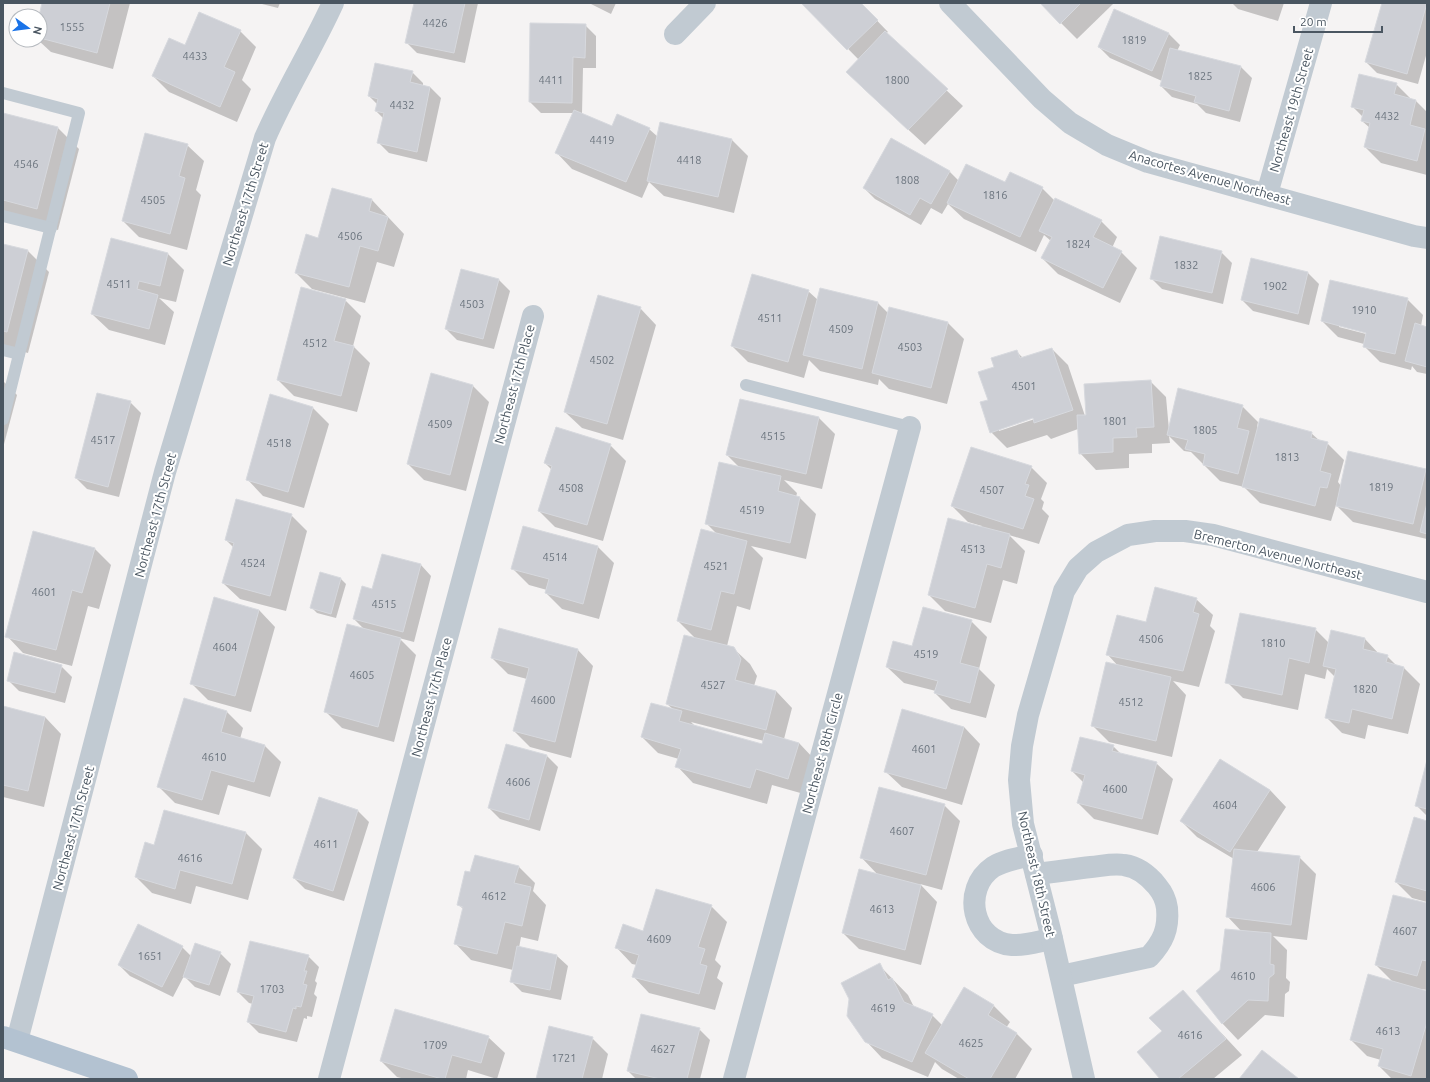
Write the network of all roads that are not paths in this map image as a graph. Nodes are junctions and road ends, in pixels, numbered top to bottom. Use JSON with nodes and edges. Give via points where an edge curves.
{"nodes":[{"id":1,"x":333,"y":3,"type":"edge"},
{"id":2,"x":705,"y":3,"type":"edge"},
{"id":3,"x":950,"y":3,"type":"edge"},
{"id":4,"x":1321,"y":3,"type":"edge"},
{"id":5,"x":675,"y":34,"type":"dead end"},
{"id":6,"x":3,"y":93,"type":"edge"},
{"id":7,"x":1268,"y":194,"type":"junction"},
{"id":8,"x":3,"y":216,"type":"edge"},
{"id":9,"x":51,"y":228,"type":"junction"},
{"id":10,"x":1427,"y":238,"type":"edge"},
{"id":11,"x":533,"y":316,"type":"dead end"},
{"id":12,"x":3,"y":350,"type":"edge"},
{"id":13,"x":19,"y":354,"type":"junction"},
{"id":14,"x":746,"y":385,"type":"dead end"},
{"id":15,"x":3,"y":419,"type":"edge"},
{"id":16,"x":910,"y":427,"type":"joint"},
{"id":17,"x":1128,"y":535,"type":"joint"},
{"id":18,"x":1427,"y":592,"type":"edge"},
{"id":19,"x":1034,"y":865,"type":"junction"},
{"id":20,"x":1052,"y":939,"type":"junction"},
{"id":21,"x":1061,"y":976,"type":"junction"},
{"id":22,"x":10,"y":1039,"type":"edge"},
{"id":23,"x":127,"y":1079,"type":"edge"},
{"id":24,"x":329,"y":1079,"type":"edge"},
{"id":25,"x":734,"y":1079,"type":"edge"},
{"id":26,"x":1084,"y":1079,"type":"edge"}],
"edges":[{"from":1,"to":22,"type":"street","name":"Northeast 17th Street","via":[[265,138],[165,472]]},
{"from":2,"to":5,"type":"street"},
{"from":3,"to":7,"type":"street","name":"Anacortes Avenue Northeast","via":[[1042,99],[1070,123],[1107,145],[1148,162]]},
{"from":4,"to":7,"type":"street","name":"Northeast 19th Street"},
{"from":6,"to":9,"type":"lane","via":[[79,113]]},
{"from":7,"to":10,"type":"street","name":"Anacortes Avenue Northeast"},
{"from":8,"to":9,"type":"lane"},
{"from":9,"to":13,"type":"lane"},
{"from":11,"to":24,"type":"street","name":"Northeast 17th Place"},
{"from":12,"to":13,"type":"lane"},
{"from":13,"to":15,"type":"lane"},
{"from":14,"to":16,"type":"lane"},
{"from":16,"to":25,"type":"street","name":"Northeast 18th Circle"},
{"from":17,"to":18,"type":"street","name":"Bremerton Avenue Northeast","via":[[1154,531],[1185,531],[1212,535]]},
{"from":17,"to":19,"type":"street","name":"Northeast 18th Street","via":[[1096,552],[1078,568],[1064,591],[1028,715],[1019,780],[1023,824]]},
{"from":19,"to":20,"type":"street","name":"Northeast 18th Street"},
{"from":19,"to":20,"type":"street","via":[[1006,862],[994,867],[976,887],[975,913],[988,935],[999,942],[1012,945]]},
{"from":19,"to":21,"type":"street","via":[[1125,865],[1151,878],[1166,903],[1168,918],[1165,933],[1159,946],[1148,957]]},
{"from":20,"to":21,"type":"street","name":"Northeast 18th Street"},
{"from":21,"to":26,"type":"street","name":"Northeast 18th Street"},
{"from":22,"to":23,"type":"main road"}]}
